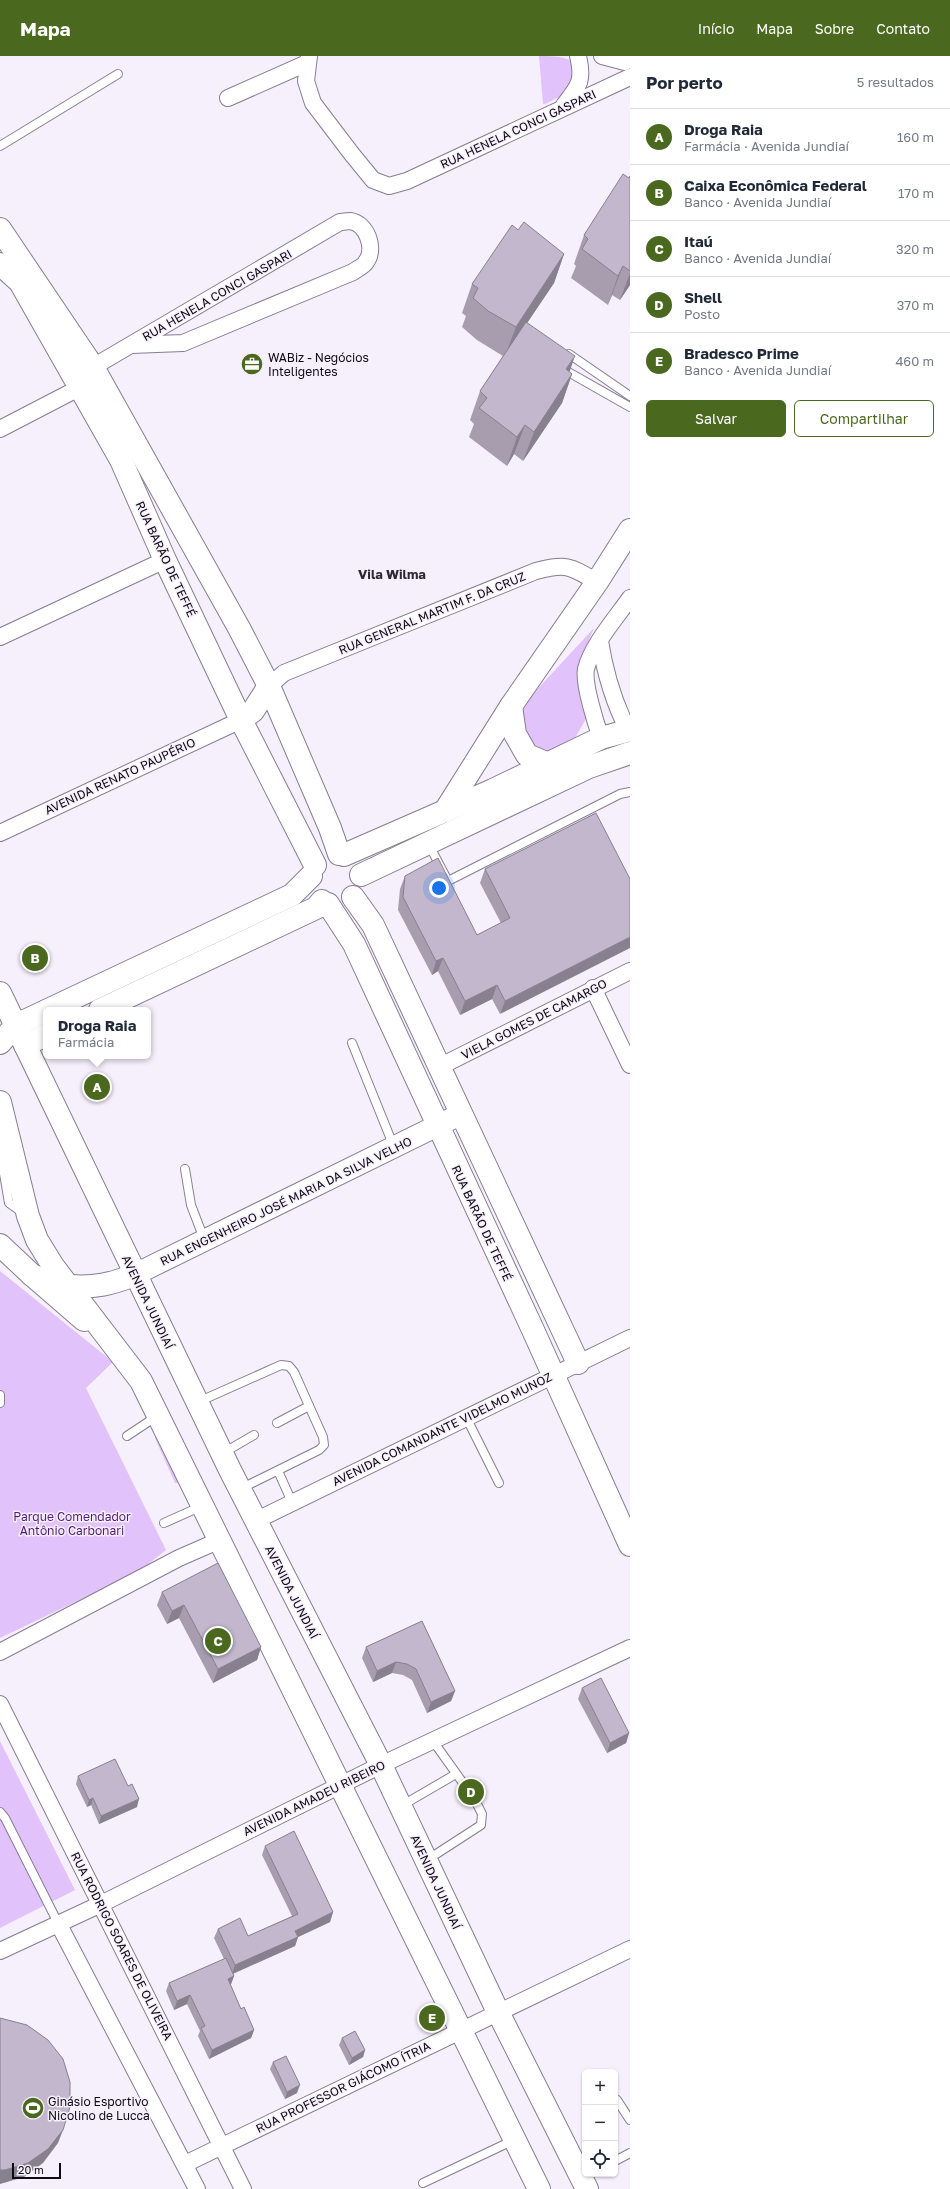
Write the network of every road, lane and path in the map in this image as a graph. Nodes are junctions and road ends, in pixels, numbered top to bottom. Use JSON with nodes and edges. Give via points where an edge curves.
{"nodes":[{"id":1,"x":578,"y":56,"type":"edge"},
{"id":2,"x":602,"y":56,"type":"edge"},
{"id":3,"x":308,"y":60,"type":"edge"},
{"id":4,"x":628,"y":67,"type":"edge"},
{"id":5,"x":118,"y":74,"type":"dead end"},
{"id":6,"x":228,"y":98,"type":"dead end"},
{"id":7,"x":564,"y":106,"type":"junction"},
{"id":8,"x":0,"y":146,"type":"edge"},
{"id":9,"x":0,"y":229,"type":"edge"},
{"id":10,"x":0,"y":264,"type":"edge"},
{"id":11,"x":131,"y":345,"type":"junction"},
{"id":12,"x":569,"y":354,"type":"edge"},
{"id":13,"x":559,"y":366,"type":"edge"},
{"id":14,"x":93,"y":367,"type":"junction"},
{"id":15,"x":76,"y":384,"type":"junction"},
{"id":16,"x":630,"y":396,"type":"edge"},
{"id":17,"x":630,"y":407,"type":"edge"},
{"id":18,"x":0,"y":429,"type":"edge"},
{"id":19,"x":139,"y":448,"type":"junction"},
{"id":20,"x":630,"y":530,"type":"edge"},
{"id":21,"x":188,"y":536,"type":"junction"},
{"id":22,"x":165,"y":560,"type":"junction"},
{"id":23,"x":597,"y":582,"type":"junction"},
{"id":24,"x":630,"y":598,"type":"edge"},
{"id":25,"x":0,"y":637,"type":"edge"},
{"id":26,"x":600,"y":640,"type":"junction"},
{"id":27,"x":270,"y":686,"type":"junction"},
{"id":28,"x":511,"y":706,"type":"junction"},
{"id":29,"x":241,"y":720,"type":"junction"},
{"id":30,"x":629,"y":730,"type":"edge"},
{"id":31,"x":601,"y":738,"type":"junction"},
{"id":32,"x":630,"y":753,"type":"edge"},
{"id":33,"x":546,"y":763,"type":"junction"},
{"id":34,"x":630,"y":792,"type":"edge"},
{"id":35,"x":445,"y":811,"type":"junction"},
{"id":36,"x":423,"y":832,"type":"junction"},
{"id":37,"x":0,"y":833,"type":"edge"},
{"id":38,"x":342,"y":855,"type":"junction"},
{"id":39,"x":313,"y":870,"type":"junction"},
{"id":40,"x":360,"y":875,"type":"junction"},
{"id":41,"x":354,"y":897,"type":"junction"},
{"id":42,"x":325,"y":902,"type":"junction"},
{"id":43,"x":630,"y":971,"type":"edge"},
{"id":44,"x":593,"y":988,"type":"junction"},
{"id":45,"x":0,"y":993,"type":"edge"},
{"id":46,"x":53,"y":1007,"type":"edge"},
{"id":47,"x":106,"y":1007,"type":"edge"},
{"id":48,"x":43,"y":1012,"type":"edge"},
{"id":49,"x":16,"y":1025,"type":"junction"},
{"id":50,"x":43,"y":1036,"type":"edge"},
{"id":51,"x":0,"y":1043,"type":"edge"},
{"id":52,"x":352,"y":1043,"type":"dead end"},
{"id":53,"x":25,"y":1045,"type":"junction"},
{"id":54,"x":630,"y":1065,"type":"edge"},
{"id":55,"x":438,"y":1067,"type":"junction"},
{"id":56,"x":0,"y":1102,"type":"edge"},
{"id":57,"x":461,"y":1114,"type":"junction"},
{"id":58,"x":437,"y":1127,"type":"junction"},
{"id":59,"x":3,"y":1128,"type":"edge"},
{"id":60,"x":394,"y":1148,"type":"junction"},
{"id":61,"x":0,"y":1150,"type":"edge"},
{"id":62,"x":185,"y":1169,"type":"dead end"},
{"id":63,"x":28,"y":1216,"type":"junction"},
{"id":64,"x":205,"y":1240,"type":"junction"},
{"id":65,"x":0,"y":1246,"type":"edge"},
{"id":66,"x":32,"y":1275,"type":"junction"},
{"id":67,"x":134,"y":1275,"type":"junction"},
{"id":68,"x":70,"y":1286,"type":"junction"},
{"id":69,"x":533,"y":1330,"type":"junction"},
{"id":70,"x":630,"y":1338,"type":"edge"},
{"id":71,"x":567,"y":1339,"type":"junction"},
{"id":72,"x":120,"y":1351,"type":"junction"},
{"id":73,"x":578,"y":1363,"type":"junction"},
{"id":74,"x":553,"y":1375,"type":"junction"},
{"id":75,"x":0,"y":1395,"type":"edge"},
{"id":76,"x":0,"y":1403,"type":"edge"},
{"id":77,"x":197,"y":1403,"type":"junction"},
{"id":78,"x":310,"y":1406,"type":"junction"},
{"id":79,"x":158,"y":1415,"type":"junction"},
{"id":80,"x":466,"y":1418,"type":"junction"},
{"id":81,"x":277,"y":1423,"type":"dead end"},
{"id":82,"x":254,"y":1435,"type":"dead end"},
{"id":83,"x":127,"y":1436,"type":"dead end"},
{"id":84,"x":222,"y":1453,"type":"junction"},
{"id":85,"x":278,"y":1471,"type":"junction"},
{"id":86,"x":499,"y":1483,"type":"dead end"},
{"id":87,"x":240,"y":1489,"type":"junction"},
{"id":88,"x":292,"y":1502,"type":"junction"},
{"id":89,"x":202,"y":1506,"type":"junction"},
{"id":90,"x":256,"y":1521,"type":"junction"},
{"id":91,"x":164,"y":1523,"type":"dead end"},
{"id":92,"x":218,"y":1540,"type":"junction"},
{"id":93,"x":630,"y":1545,"type":"edge"},
{"id":94,"x":630,"y":1648,"type":"edge"},
{"id":95,"x":0,"y":1652,"type":"edge"},
{"id":96,"x":0,"y":1704,"type":"edge"},
{"id":97,"x":433,"y":1741,"type":"junction"},
{"id":98,"x":380,"y":1765,"type":"junction"},
{"id":99,"x":456,"y":1774,"type":"junction"},
{"id":100,"x":463,"y":1783,"type":"dead end"},
{"id":101,"x":341,"y":1785,"type":"junction"},
{"id":102,"x":476,"y":1802,"type":"dead end"},
{"id":103,"x":400,"y":1806,"type":"junction"},
{"id":104,"x":0,"y":1812,"type":"edge"},
{"id":105,"x":426,"y":1860,"type":"junction"},
{"id":106,"x":101,"y":1904,"type":"junction"},
{"id":107,"x":58,"y":1923,"type":"junction"},
{"id":108,"x":630,"y":1949,"type":"edge"},
{"id":109,"x":0,"y":1951,"type":"edge"},
{"id":110,"x":498,"y":2012,"type":"junction"},
{"id":111,"x":460,"y":2031,"type":"junction"},
{"id":112,"x":618,"y":2102,"type":"edge"},
{"id":113,"x":630,"y":2120,"type":"edge"},
{"id":114,"x":514,"y":2139,"type":"junction"},
{"id":115,"x":222,"y":2145,"type":"junction"},
{"id":116,"x":630,"y":2154,"type":"edge"},
{"id":117,"x":618,"y":2160,"type":"edge"},
{"id":118,"x":185,"y":2164,"type":"junction"},
{"id":119,"x":587,"y":2181,"type":"edge"},
{"id":120,"x":423,"y":2183,"type":"dead end"},
{"id":121,"x":197,"y":2189,"type":"edge"},
{"id":122,"x":243,"y":2189,"type":"edge"},
{"id":123,"x":539,"y":2189,"type":"edge"}],
"edges":[{"from":1,"to":7,"type":"street","via":[[582,72],[578,88]]},
{"from":2,"to":4,"type":"street"},
{"from":3,"to":6,"type":"street"},
{"from":3,"to":7,"type":"street","name":"RUA HENELA CONCI GASPARI","via":[[306,81],[313,103],[372,180],[389,186],[407,181]]},
{"from":4,"to":7,"type":"street","name":"RUA HENELA CONCI GASPARI"},
{"from":5,"to":8,"type":"lane"},
{"from":9,"to":14,"type":"main road"},
{"from":10,"to":15,"type":"main road","name":"RUA BARÃO DE TEFFÉ","via":[[20,282]]},
{"from":11,"to":11,"type":"street","name":"RUA HENELA CONCI GASPARI","via":[[340,222],[350,221],[361,227],[368,236],[370,249],[366,262],[353,272],[183,343]]},
{"from":11,"to":14,"type":"street","name":"RUA HENELA CONCI GASPARI"},
{"from":12,"to":16,"type":"lane"},
{"from":13,"to":17,"type":"lane"},
{"from":14,"to":15,"type":"street","name":"RUA HENELA CONCI GASPARI"},
{"from":14,"to":19,"type":"main road"},
{"from":15,"to":18,"type":"street","name":"RUA HENELA CONCI GASPARI"},
{"from":15,"to":19,"type":"main road","via":[[101,405]]},
{"from":15,"to":22,"type":"main road","name":"RUA BARÃO DE TEFFÉ","via":[[121,460]]},
{"from":19,"to":21,"type":"main road"},
{"from":20,"to":23,"type":"main road"},
{"from":21,"to":22,"type":"main road","via":[[176,553]]},
{"from":21,"to":27,"type":"main road"},
{"from":22,"to":25,"type":"street"},
{"from":22,"to":29,"type":"main road","name":"RUA BARÃO DE TEFFÉ"},
{"from":23,"to":27,"type":"street","name":"RUA GENERAL MARTIM F. DA CRUZ","via":[[573,568],[557,565],[536,571],[284,673]]},
{"from":23,"to":28,"type":"main road"},
{"from":24,"to":26,"type":"street"},
{"from":26,"to":30,"type":"street","via":[[604,670],[616,708]]},
{"from":26,"to":31,"type":"street","via":[[586,670],[592,709]]},
{"from":27,"to":29,"type":"main road","via":[[253,711]]},
{"from":27,"to":38,"type":"main road"},
{"from":28,"to":33,"type":"main road","via":[[515,734],[527,755]]},
{"from":28,"to":35,"type":"main road"},
{"from":29,"to":37,"type":"street","name":"AVENIDA RENATO PAUPÉRIO"},
{"from":29,"to":39,"type":"main road","name":"RUA BARÃO DE TEFFÉ"},
{"from":30,"to":31,"type":"main road"},
{"from":31,"to":33,"type":"main road"},
{"from":32,"to":36,"type":"main road"},
{"from":33,"to":35,"type":"main road"},
{"from":34,"to":36,"type":"lane","via":[[620,794],[448,882]]},
{"from":35,"to":36,"type":"main road"},
{"from":36,"to":38,"type":"main road"},
{"from":36,"to":40,"type":"main road"},
{"from":38,"to":39,"type":"main road","via":[[326,856]]},
{"from":38,"to":40,"type":"main road","via":[[355,863]]},
{"from":39,"to":42,"type":"main road","via":[[313,890]]},
{"from":39,"to":46,"type":"main road","via":[[292,895]]},
{"from":40,"to":41,"type":"main road","via":[[360,887]]},
{"from":41,"to":42,"type":"main road","via":[[342,904]]},
{"from":41,"to":55,"type":"main road","via":[[373,924]]},
{"from":42,"to":47,"type":"main road"},
{"from":42,"to":58,"type":"main road","name":"RUA BARÃO DE TEFFÉ","via":[[354,944]]},
{"from":43,"to":44,"type":"street","name":"VIELA GOMES DE CAMARGO"},
{"from":44,"to":54,"type":"street"},
{"from":44,"to":55,"type":"street","name":"VIELA GOMES DE CAMARGO"},
{"from":45,"to":49,"type":"main road","name":"AVENIDA JUNDIAÍ"},
{"from":48,"to":49,"type":"main road"},
{"from":49,"to":51,"type":"main road"},
{"from":49,"to":53,"type":"main road","name":"AVENIDA JUNDIAÍ"},
{"from":50,"to":53,"type":"main road"},
{"from":52,"to":60,"type":"lane"},
{"from":53,"to":67,"type":"main road","name":"AVENIDA JUNDIAÍ"},
{"from":55,"to":57,"type":"main road"},
{"from":56,"to":59,"type":"main road"},
{"from":57,"to":58,"type":"street","name":"RUA ENGENHEIRO JOSÉ MARIA DA SILVA VELHO"},
{"from":57,"to":71,"type":"main road"},
{"from":58,"to":60,"type":"street","name":"RUA ENGENHEIRO JOSÉ MARIA DA SILVA VELHO"},
{"from":58,"to":69,"type":"main road","name":"RUA BARÃO DE TEFFÉ"},
{"from":59,"to":63,"type":"main road"},
{"from":60,"to":64,"type":"street","name":"RUA ENGENHEIRO JOSÉ MARIA DA SILVA VELHO"},
{"from":61,"to":63,"type":"lane","via":[[10,1203]]},
{"from":62,"to":64,"type":"lane","via":[[191,1205]]},
{"from":63,"to":68,"type":"main road","via":[[37,1240],[53,1266]]},
{"from":64,"to":67,"type":"street","name":"RUA ENGENHEIRO JOSÉ MARIA DA SILVA VELHO"},
{"from":65,"to":66,"type":"main road"},
{"from":66,"to":68,"type":"main road","via":[[58,1286]]},
{"from":66,"to":72,"type":"main road"},
{"from":67,"to":68,"type":"main road","via":[[116,1283],[93,1288]]},
{"from":67,"to":77,"type":"main road","name":"AVENIDA JUNDIAÍ"},
{"from":68,"to":72,"type":"main road"},
{"from":69,"to":71,"type":"main road","via":[[545,1336]]},
{"from":69,"to":74,"type":"main road","name":"RUA BARÃO DE TEFFÉ"},
{"from":70,"to":73,"type":"street","name":"AVENIDA COMANDANTE VIDELMO MUNOZ"},
{"from":71,"to":73,"type":"main road"},
{"from":72,"to":79,"type":"main road"},
{"from":73,"to":74,"type":"street","name":"AVENIDA COMANDANTE VIDELMO MUNOZ"},
{"from":74,"to":80,"type":"street","name":"AVENIDA COMANDANTE VIDELMO MUNOZ"},
{"from":74,"to":93,"type":"main road","name":"RUA BARÃO DE TEFFÉ"},
{"from":75,"to":76,"type":"lane"},
{"from":77,"to":78,"type":"lane","via":[[281,1365],[289,1366],[294,1372]]},
{"from":77,"to":84,"type":"main road","name":"AVENIDA JUNDIAÍ"},
{"from":78,"to":81,"type":"lane"},
{"from":78,"to":85,"type":"lane","via":[[324,1445]]},
{"from":79,"to":83,"type":"lane"},
{"from":79,"to":89,"type":"main road"},
{"from":80,"to":86,"type":"lane"},
{"from":80,"to":88,"type":"street","name":"AVENIDA COMANDANTE VIDELMO MUNOZ"},
{"from":82,"to":84,"type":"lane"},
{"from":84,"to":87,"type":"main road","name":"AVENIDA JUNDIAÍ"},
{"from":85,"to":87,"type":"lane"},
{"from":85,"to":88,"type":"lane"},
{"from":87,"to":90,"type":"main road","name":"AVENIDA JUNDIAÍ"},
{"from":88,"to":90,"type":"street","name":"AVENIDA COMANDANTE VIDELMO MUNOZ"},
{"from":89,"to":91,"type":"lane"},
{"from":89,"to":92,"type":"main road"},
{"from":90,"to":98,"type":"main road","name":"AVENIDA JUNDIAÍ"},
{"from":92,"to":95,"type":"street"},
{"from":92,"to":101,"type":"main road"},
{"from":94,"to":97,"type":"street","name":"AVENIDA AMADEU RIBEIRO"},
{"from":96,"to":106,"type":"street","name":"RUA RODRIGO SOARES DE OLIVEIRA"},
{"from":97,"to":98,"type":"street","name":"AVENIDA AMADEU RIBEIRO"},
{"from":97,"to":99,"type":"lane"},
{"from":98,"to":101,"type":"street","name":"AVENIDA AMADEU RIBEIRO"},
{"from":98,"to":103,"type":"main road","name":"AVENIDA JUNDIAÍ"},
{"from":99,"to":100,"type":"lane"},
{"from":99,"to":103,"type":"lane"},
{"from":101,"to":106,"type":"street","name":"AVENIDA AMADEU RIBEIRO"},
{"from":101,"to":111,"type":"main road"},
{"from":102,"to":105,"type":"lane","via":[[482,1814],[481,1825]]},
{"from":103,"to":105,"type":"main road","name":"AVENIDA JUNDIAÍ"},
{"from":104,"to":107,"type":"lane"},
{"from":105,"to":110,"type":"main road","name":"AVENIDA JUNDIAÍ"},
{"from":106,"to":107,"type":"street","name":"AVENIDA AMADEU RIBEIRO"},
{"from":106,"to":115,"type":"street","name":"RUA RODRIGO SOARES DE OLIVEIRA"},
{"from":107,"to":109,"type":"street","name":"AVENIDA AMADEU RIBEIRO"},
{"from":107,"to":118,"type":"street"},
{"from":108,"to":110,"type":"street","name":"RUA PROFESSOR GIÁCOMO ÍTRIA"},
{"from":110,"to":111,"type":"street","name":"RUA PROFESSOR GIÁCOMO ÍTRIA"},
{"from":110,"to":119,"type":"main road","name":"AVENIDA JUNDIAÍ"},
{"from":111,"to":114,"type":"main road"},
{"from":111,"to":115,"type":"street","name":"RUA PROFESSOR GIÁCOMO ÍTRIA"},
{"from":112,"to":113,"type":"lane"},
{"from":114,"to":120,"type":"lane"},
{"from":114,"to":123,"type":"main road"},
{"from":115,"to":118,"type":"street","name":"RUA PROFESSOR GIÁCOMO ÍTRIA"},
{"from":115,"to":122,"type":"street","name":"RUA RODRIGO SOARES DE OLIVEIRA"},
{"from":116,"to":117,"type":"lane"},
{"from":118,"to":121,"type":"street"}]}
